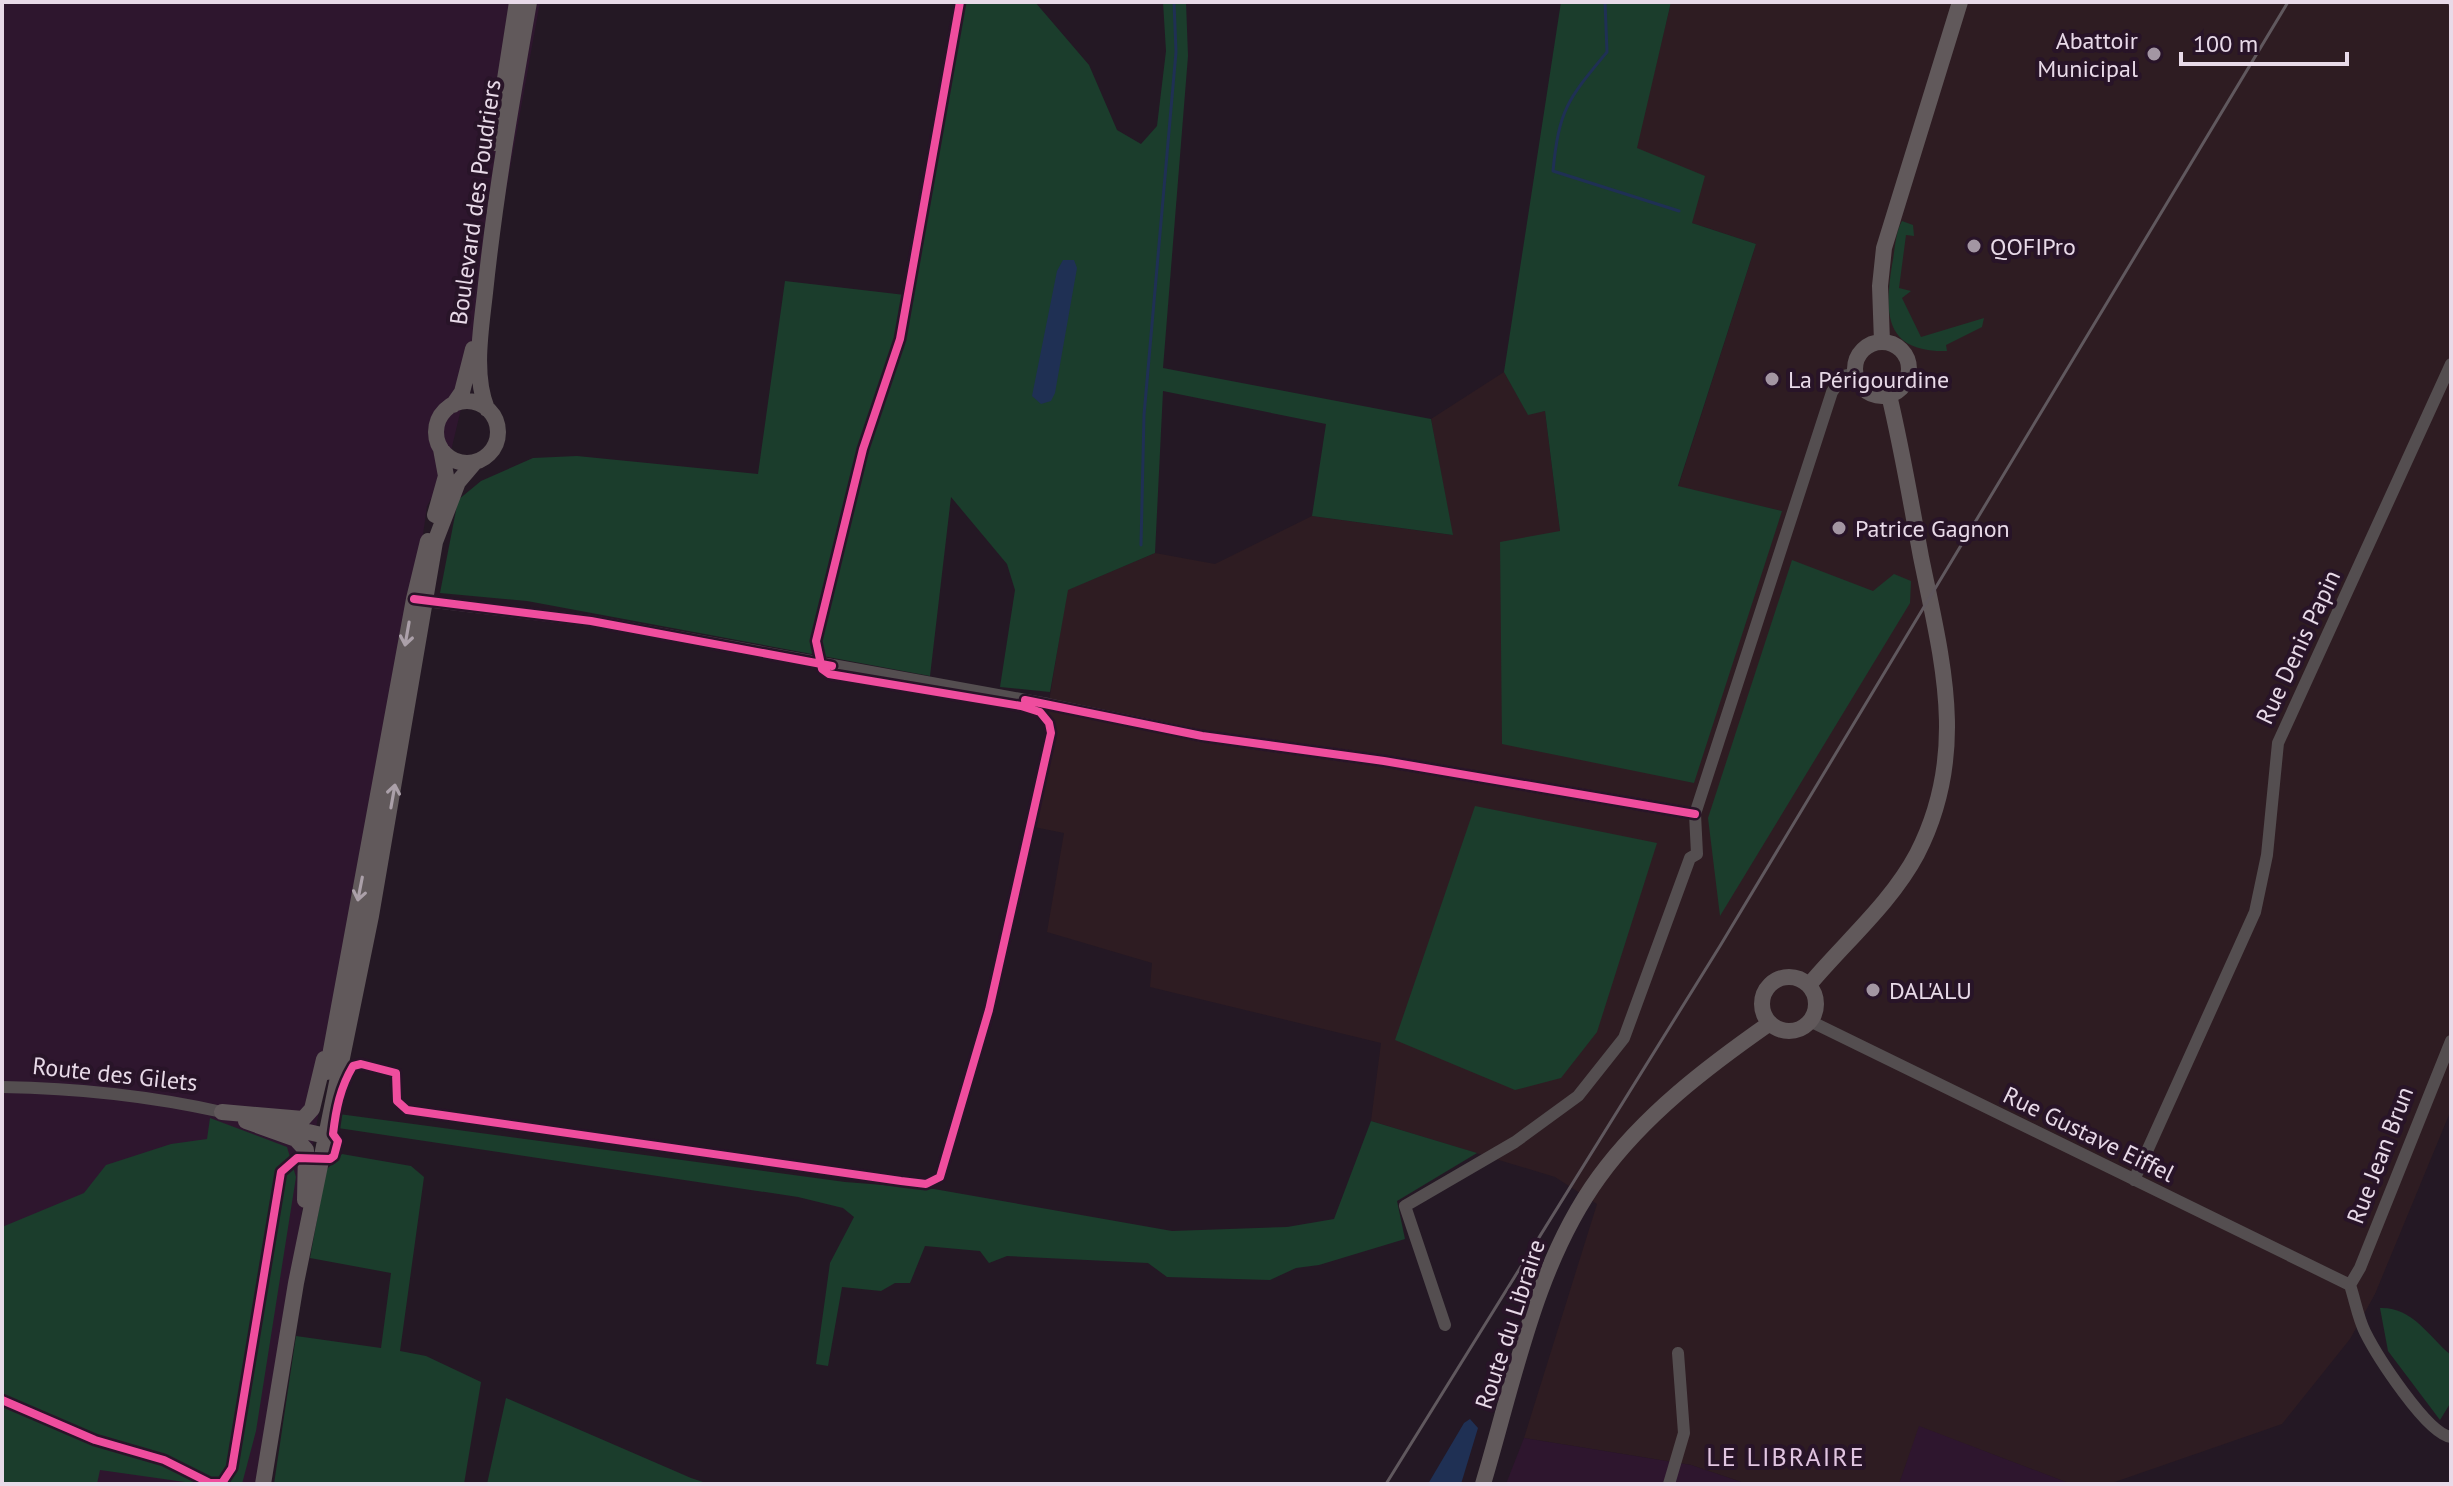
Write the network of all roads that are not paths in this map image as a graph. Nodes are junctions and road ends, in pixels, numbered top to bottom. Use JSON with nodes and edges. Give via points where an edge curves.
{"nodes":[{"id":1,"x":517,"y":2,"type":"edge"},
{"id":2,"x":529,"y":2,"type":"edge"},
{"id":3,"x":1959,"y":5,"type":"edge"},
{"id":4,"x":1882,"y":342,"type":"junction"},
{"id":5,"x":2451,"y":364,"type":"edge"},
{"id":6,"x":1856,"y":373,"type":"junction"},
{"id":7,"x":1889,"y":395,"type":"junction"},
{"id":8,"x":453,"y":405,"type":"junction"},
{"id":9,"x":487,"y":409,"type":"junction"},
{"id":10,"x":441,"y":449,"type":"junction"},
{"id":11,"x":475,"y":462,"type":"junction"},
{"id":12,"x":421,"y":600,"type":"junction"},
{"id":13,"x":1695,"y":814,"type":"junction"},
{"id":14,"x":1809,"y":985,"type":"junction"},
{"id":15,"x":1810,"y":1021,"type":"junction"},
{"id":16,"x":1770,"y":1023,"type":"junction"},
{"id":17,"x":2451,"y":1041,"type":"edge"},
{"id":18,"x":332,"y":1042,"type":"junction"},
{"id":19,"x":2,"y":1087,"type":"edge"},
{"id":20,"x":222,"y":1112,"type":"junction"},
{"id":21,"x":320,"y":1135,"type":"junction"},
{"id":22,"x":2134,"y":1180,"type":"junction"},
{"id":23,"x":305,"y":1200,"type":"junction"},
{"id":24,"x":296,"y":1283,"type":"junction"},
{"id":25,"x":2350,"y":1285,"type":"junction"},
{"id":26,"x":1445,"y":1325,"type":"dead end"},
{"id":27,"x":1678,"y":1353,"type":"dead end"},
{"id":28,"x":2451,"y":1437,"type":"edge"},
{"id":29,"x":263,"y":1484,"type":"edge"},
{"id":30,"x":1483,"y":1484,"type":"edge"},
{"id":31,"x":1669,"y":1484,"type":"edge"}],
"edges":[{"from":1,"to":8,"type":"main road","name":"Boulevard des Poudriers","via":[[499,100],[474,346],[462,392]]},
{"from":2,"to":9,"type":"main road","name":"Boulevard des Poudriers","via":[[488,263],[480,372]]},
{"from":3,"to":4,"type":"main road","via":[[1884,248]]},
{"from":4,"to":6,"type":"main road","via":[[1865,348]]},
{"from":4,"to":7,"type":"main road","via":[[1905,353],[1909,370],[1903,386]]},
{"from":5,"to":22,"type":"street","name":"Rue Denis Papin","via":[[2278,743],[2267,855],[2255,912]]},
{"from":6,"to":7,"type":"main road","via":[[1871,394]]},
{"from":6,"to":13,"type":"street","via":[[1843,376],[1832,392]]},
{"from":7,"to":14,"type":"main road","via":[[1945,667],[1950,732],[1944,776],[1917,853],[1898,885]]},
{"from":8,"to":9,"type":"main road","via":[[477,403]]},
{"from":8,"to":10,"type":"main road","via":[[438,423]]},
{"from":9,"to":11,"type":"main road","via":[[495,418],[497,442]]},
{"from":10,"to":11,"type":"main road","via":[[458,462]]},
{"from":10,"to":12,"type":"main road","via":[[446,476]]},
{"from":11,"to":12,"type":"main road","via":[[458,482],[441,524]]},
{"from":12,"to":13,"type":"street","via":[[591,621],[1202,736]]},
{"from":12,"to":18,"type":"main road","one_way":true},
{"from":21,"to":12,"type":"main road","one_way":true,"via":[[371,916]]},
{"from":13,"to":26,"type":"street","via":[[1697,854],[1690,858],[1624,1038],[1578,1096],[1515,1142],[1405,1206]]},
{"from":14,"to":15,"type":"main road","via":[[1816,999]]},
{"from":14,"to":16,"type":"main road","via":[[1794,977],[1769,985],[1762,1000]]},
{"from":15,"to":16,"type":"main road","via":[[1786,1031]]},
{"from":15,"to":22,"type":"street","name":"Rue Gustave Eiffel"},
{"from":16,"to":30,"type":"main road","name":"Route du Libraire","via":[[1644,1124],[1583,1201],[1546,1278]]},
{"from":17,"to":25,"type":"street","name":"Rue Jean Brun"},
{"from":18,"to":20,"type":"main road","name":"Route des Gilets","via":[[312,1109],[303,1119]]},
{"from":18,"to":21,"type":"main road"},
{"from":19,"to":20,"type":"street","name":"Route des Gilets","via":[[94,1092]]},
{"from":20,"to":21,"type":"main road","name":"Route des Gilets"},
{"from":20,"to":23,"type":"main road","name":"Route des Gilets","via":[[296,1139],[306,1150]]},
{"from":21,"to":23,"type":"main road"},
{"from":21,"to":24,"type":"main road"},
{"from":22,"to":25,"type":"street","name":"Rue Gustave Eiffel"},
{"from":23,"to":24,"type":"main road"},
{"from":24,"to":29,"type":"main road"},
{"from":25,"to":28,"type":"street","via":[[2365,1332],[2398,1382],[2435,1430]]},
{"from":27,"to":31,"type":"street","via":[[1684,1433]]}]}
